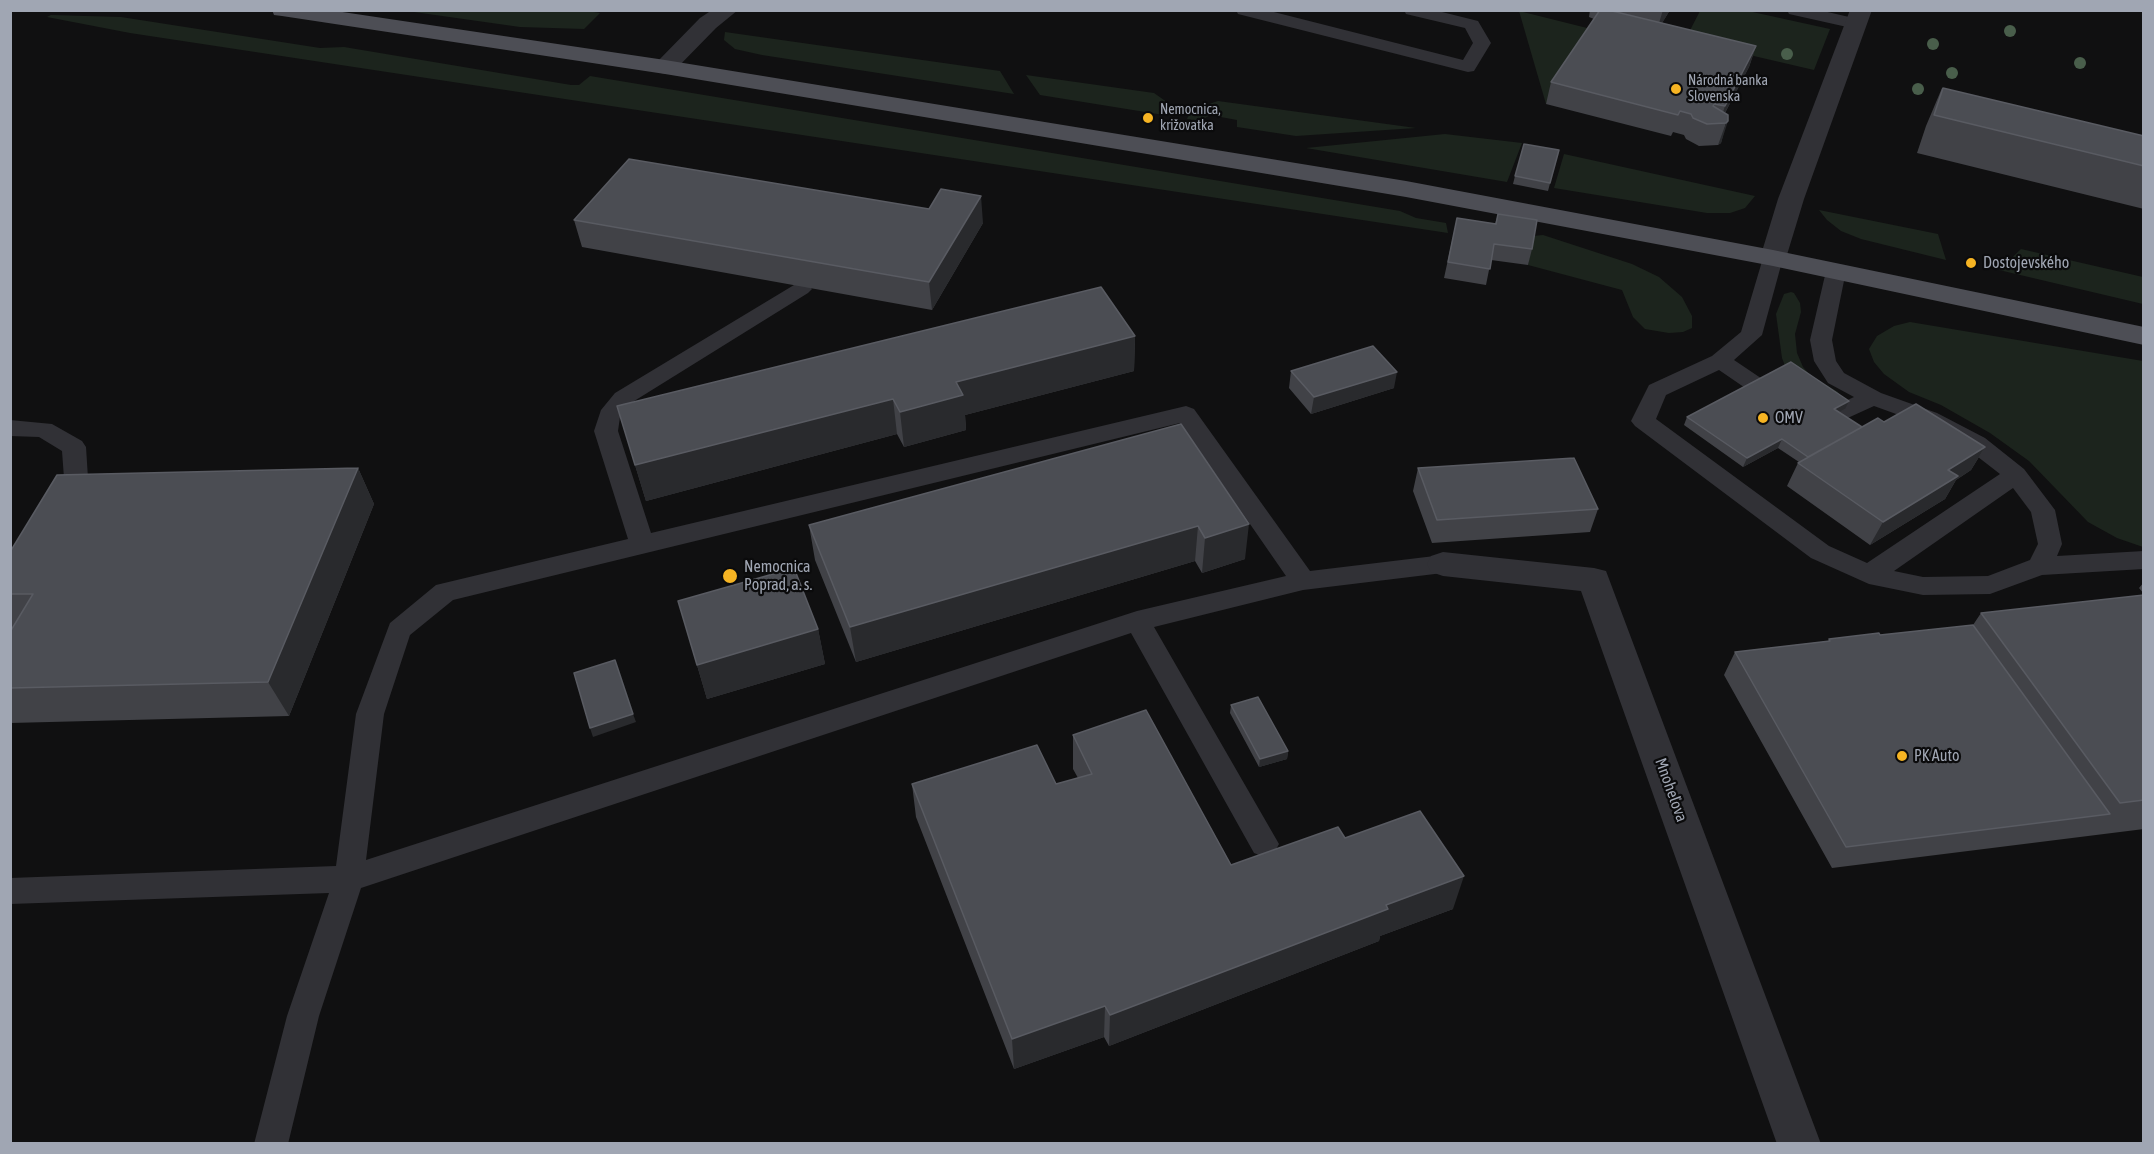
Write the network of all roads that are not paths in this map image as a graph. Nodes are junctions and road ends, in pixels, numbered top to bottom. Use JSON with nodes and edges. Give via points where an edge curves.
{"nodes":[{"id":1,"x":282,"y":10,"type":"edge"},
{"id":2,"x":728,"y":10,"type":"edge"},
{"id":3,"x":1244,"y":10,"type":"edge"},
{"id":4,"x":1412,"y":10,"type":"edge"},
{"id":5,"x":1795,"y":10,"type":"edge"},
{"id":6,"x":1859,"y":17,"type":"edge"},
{"id":7,"x":665,"y":67,"type":"junction"},
{"id":8,"x":1773,"y":258,"type":"junction"},
{"id":9,"x":1836,"y":271,"type":"junction"},
{"id":10,"x":801,"y":289,"type":"edge"},
{"id":11,"x":2144,"y":336,"type":"edge"},
{"id":12,"x":1720,"y":361,"type":"junction"},
{"id":13,"x":1873,"y":398,"type":"junction"},
{"id":14,"x":1814,"y":424,"type":"junction"},
{"id":15,"x":10,"y":428,"type":"edge"},
{"id":16,"x":1793,"y":436,"type":"edge"},
{"id":17,"x":2016,"y":476,"type":"junction"},
{"id":18,"x":52,"y":519,"type":"edge"},
{"id":19,"x":643,"y":546,"type":"junction"},
{"id":20,"x":2144,"y":560,"type":"edge"},
{"id":21,"x":1443,"y":564,"type":"joint"},
{"id":22,"x":2040,"y":566,"type":"junction"},
{"id":23,"x":1869,"y":575,"type":"junction"},
{"id":24,"x":1303,"y":581,"type":"junction"},
{"id":25,"x":1137,"y":621,"type":"junction"},
{"id":26,"x":1263,"y":844,"type":"dead end"},
{"id":27,"x":349,"y":879,"type":"junction"},
{"id":28,"x":10,"y":891,"type":"edge"},
{"id":29,"x":271,"y":1143,"type":"edge"},
{"id":30,"x":1799,"y":1143,"type":"edge"}],
"edges":[{"from":1,"to":7,"type":"main road"},
{"from":2,"to":7,"type":"street","via":[[708,23]]},
{"from":3,"to":4,"type":"lane","via":[[1468,67],[1482,43],[1472,25]]},
{"from":5,"to":6,"type":"lane"},
{"from":6,"to":8,"type":"street"},
{"from":7,"to":8,"type":"main road","via":[[1417,191]]},
{"from":8,"to":9,"type":"main road"},
{"from":8,"to":12,"type":"lane","via":[[1751,335]]},
{"from":9,"to":11,"type":"main road"},
{"from":9,"to":13,"type":"lane","via":[[1821,340],[1825,361],[1836,378]]},
{"from":10,"to":19,"type":"lane","via":[[622,398],[609,415],[606,431]]},
{"from":12,"to":14,"type":"lane"},
{"from":12,"to":23,"type":"lane","via":[[1657,390],[1643,422],[1731,473],[1820,552]]},
{"from":13,"to":14,"type":"lane"},
{"from":13,"to":17,"type":"lane","via":[[1949,428],[1977,444]]},
{"from":14,"to":16,"type":"lane"},
{"from":15,"to":18,"type":"lane","via":[[44,429],[74,447],[76,478]]},
{"from":17,"to":22,"type":"lane","via":[[2043,510],[2050,544]]},
{"from":17,"to":23,"type":"lane"},
{"from":19,"to":24,"type":"lane","via":[[1186,414]]},
{"from":19,"to":27,"type":"lane","via":[[445,592],[399,630],[369,714]]},
{"from":20,"to":22,"type":"lane"},
{"from":21,"to":24,"type":"lane"},
{"from":21,"to":30,"type":"street","name":"Mnoheľova","via":[[1594,580]]},
{"from":22,"to":23,"type":"lane","via":[[1990,585],[1923,586]]},
{"from":24,"to":25,"type":"lane"},
{"from":25,"to":26,"type":"lane"},
{"from":25,"to":27,"type":"lane"},
{"from":27,"to":28,"type":"lane"},
{"from":27,"to":29,"type":"lane","via":[[303,1016]]}]}
